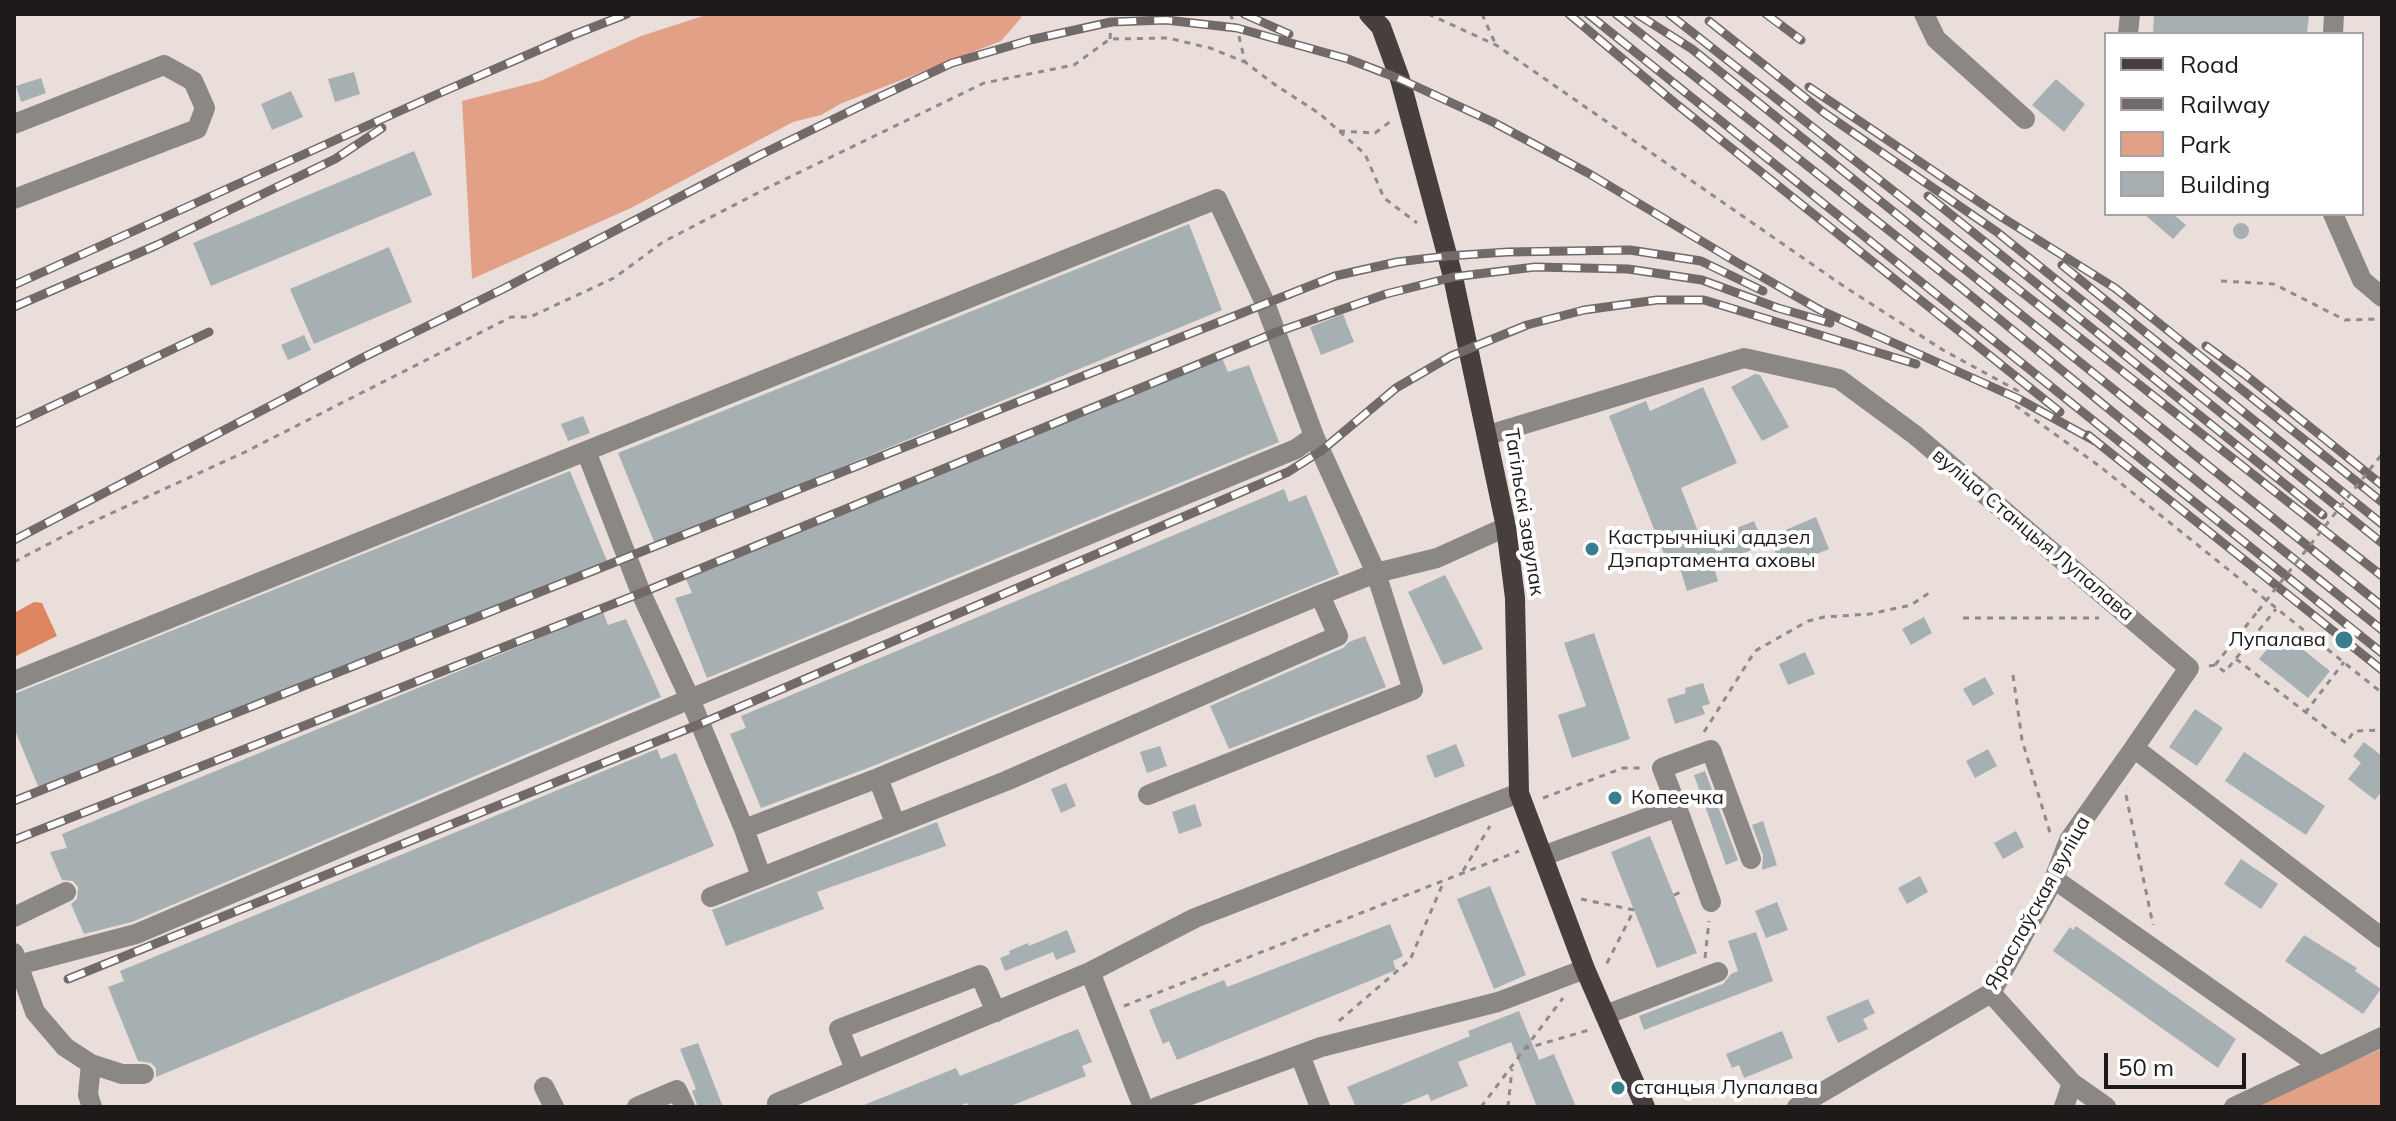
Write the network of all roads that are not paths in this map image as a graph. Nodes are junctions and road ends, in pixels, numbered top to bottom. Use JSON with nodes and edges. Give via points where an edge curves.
{"nodes":[{"id":1,"x":1369,"y":14,"type":"edge"},
{"id":2,"x":1924,"y":14,"type":"edge"},
{"id":3,"x":2025,"y":119,"type":"dead end"},
{"id":4,"x":14,"y":124,"type":"edge"},
{"id":5,"x":14,"y":199,"type":"edge"},
{"id":6,"x":2334,"y":216,"type":"edge"},
{"id":7,"x":2382,"y":297,"type":"edge"},
{"id":8,"x":1488,"y":435,"type":"junction"},
{"id":9,"x":1314,"y":436,"type":"junction"},
{"id":10,"x":586,"y":451,"type":"junction"},
{"id":11,"x":1506,"y":527,"type":"junction"},
{"id":12,"x":1376,"y":573,"type":"junction"},
{"id":13,"x":1320,"y":595,"type":"junction"},
{"id":14,"x":14,"y":681,"type":"edge"},
{"id":15,"x":690,"y":699,"type":"junction"},
{"id":16,"x":2134,"y":748,"type":"junction"},
{"id":17,"x":878,"y":778,"type":"junction"},
{"id":18,"x":1148,"y":795,"type":"dead end"},
{"id":19,"x":1516,"y":799,"type":"junction"},
{"id":20,"x":1677,"y":807,"type":"junction"},
{"id":21,"x":895,"y":823,"type":"junction"},
{"id":22,"x":744,"y":829,"type":"junction"},
{"id":23,"x":1541,"y":850,"type":"junction"},
{"id":24,"x":1751,"y":859,"type":"dead end"},
{"id":25,"x":2057,"y":871,"type":"junction"},
{"id":26,"x":761,"y":876,"type":"junction"},
{"id":27,"x":66,"y":892,"type":"dead end"},
{"id":28,"x":711,"y":897,"type":"dead end"},
{"id":29,"x":1711,"y":902,"type":"road end"},
{"id":30,"x":14,"y":917,"type":"edge"},
{"id":31,"x":2382,"y":938,"type":"edge"},
{"id":32,"x":16,"y":959,"type":"edge"},
{"id":33,"x":1595,"y":967,"type":"junction"},
{"id":34,"x":1090,"y":972,"type":"junction"},
{"id":35,"x":1711,"y":975,"type":"road end"},
{"id":36,"x":1991,"y":993,"type":"junction"},
{"id":37,"x":996,"y":1012,"type":"junction"},
{"id":38,"x":1607,"y":1019,"type":"junction"},
{"id":39,"x":2382,"y":1037,"type":"edge"},
{"id":40,"x":1300,"y":1055,"type":"junction"},
{"id":41,"x":91,"y":1064,"type":"junction"},
{"id":42,"x":2320,"y":1066,"type":"junction"},
{"id":43,"x":855,"y":1069,"type":"junction"},
{"id":44,"x":144,"y":1074,"type":"dead end"},
{"id":45,"x":2072,"y":1083,"type":"junction"},
{"id":46,"x":544,"y":1087,"type":"dead end"},
{"id":47,"x":777,"y":1103,"type":"dead end"},
{"id":48,"x":92,"y":1107,"type":"edge"},
{"id":49,"x":554,"y":1107,"type":"edge"},
{"id":50,"x":637,"y":1107,"type":"edge"},
{"id":51,"x":685,"y":1107,"type":"edge"},
{"id":52,"x":1143,"y":1107,"type":"edge"},
{"id":53,"x":1157,"y":1107,"type":"edge"},
{"id":54,"x":1320,"y":1107,"type":"edge"},
{"id":55,"x":1645,"y":1107,"type":"edge"},
{"id":56,"x":1797,"y":1107,"type":"edge"},
{"id":57,"x":2064,"y":1107,"type":"edge"},
{"id":58,"x":2106,"y":1107,"type":"edge"},
{"id":59,"x":2234,"y":1107,"type":"edge"}],
"edges":[{"from":1,"to":8,"type":"main road","name":"Тагільскі завулак","via":[[1381,27],[1400,79]]},
{"from":2,"to":3,"type":"street","via":[[1936,39]]},
{"from":4,"to":5,"type":"street","via":[[164,65],[193,81],[205,108],[197,129]]},
{"from":6,"to":7,"type":"street","via":[[2362,280]]},
{"from":8,"to":11,"type":"main road","name":"Тагільскі завулак"},
{"from":8,"to":16,"type":"street","name":"вуліца Станцыя Лупалава","via":[[1744,358],[1839,379],[1915,435],[2189,668]]},
{"from":9,"to":10,"type":"street","via":[[1273,322],[1217,199]]},
{"from":9,"to":12,"type":"street"},
{"from":9,"to":15,"type":"street","via":[[1296,449]]},
{"from":10,"to":14,"type":"street"},
{"from":10,"to":15,"type":"street","via":[[641,593]]},
{"from":11,"to":12,"type":"street","via":[[1437,558]]},
{"from":11,"to":19,"type":"main road","name":"Тагільскі завулак","via":[[1515,598]]},
{"from":12,"to":13,"type":"street"},
{"from":12,"to":18,"type":"street","via":[[1413,690]]},
{"from":13,"to":17,"type":"street"},
{"from":13,"to":21,"type":"street","via":[[1338,636],[1006,781]]},
{"from":15,"to":22,"type":"street"},
{"from":15,"to":32,"type":"street","via":[[136,934]]},
{"from":16,"to":25,"type":"street","name":"Яраслаўская вуліца","via":[[2069,840]]},
{"from":16,"to":31,"type":"street"},
{"from":17,"to":21,"type":"street"},
{"from":17,"to":22,"type":"street"},
{"from":19,"to":23,"type":"main road","name":"Тагільскі завулак"},
{"from":19,"to":34,"type":"street","via":[[1195,918]]},
{"from":20,"to":23,"type":"street"},
{"from":20,"to":24,"type":"street","via":[[1662,768],[1711,750]]},
{"from":20,"to":29,"type":"street"},
{"from":21,"to":26,"type":"street"},
{"from":22,"to":26,"type":"street"},
{"from":23,"to":33,"type":"main road","name":"Тагільскі завулак"},
{"from":25,"to":36,"type":"street","name":"Яраслаўская вуліца"},
{"from":25,"to":42,"type":"street","via":[[2158,952]]},
{"from":26,"to":28,"type":"street"},
{"from":27,"to":30,"type":"street"},
{"from":32,"to":41,"type":"street","via":[[35,1012],[65,1047]]},
{"from":33,"to":38,"type":"main road","name":"Тагільскі завулак"},
{"from":33,"to":40,"type":"street","via":[[1498,1002]]},
{"from":34,"to":37,"type":"street"},
{"from":34,"to":52,"type":"street"},
{"from":35,"to":38,"type":"street"},
{"from":36,"to":45,"type":"street"},
{"from":36,"to":56,"type":"street","name":"Яраслаўская вуліца"},
{"from":37,"to":43,"type":"street"},
{"from":37,"to":43,"type":"street","via":[[980,975],[839,1029]]},
{"from":38,"to":55,"type":"main road","name":"Тагільскі завулак"},
{"from":39,"to":42,"type":"street"},
{"from":40,"to":53,"type":"street"},
{"from":40,"to":54,"type":"street"},
{"from":41,"to":44,"type":"street","via":[[122,1074]]},
{"from":41,"to":48,"type":"street"},
{"from":42,"to":59,"type":"street"},
{"from":43,"to":47,"type":"street"},
{"from":45,"to":57,"type":"street"},
{"from":45,"to":58,"type":"street"},
{"from":46,"to":49,"type":"street"},
{"from":50,"to":51,"type":"street","via":[[677,1090]]}]}
